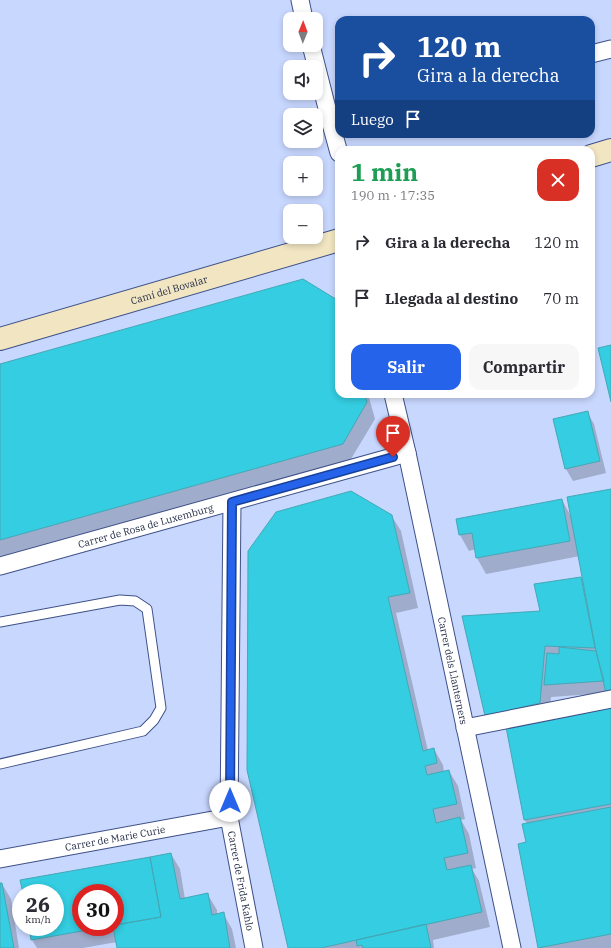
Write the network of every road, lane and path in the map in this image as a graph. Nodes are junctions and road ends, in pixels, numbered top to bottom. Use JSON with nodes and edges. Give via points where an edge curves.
{"nodes":[{"id":1,"x":300,"y":0,"type":"edge"},
{"id":2,"x":303,"y":12,"type":"edge"},
{"id":3,"x":611,"y":49,"type":"edge"},
{"id":4,"x":313,"y":52,"type":"edge"},
{"id":5,"x":595,"y":53,"type":"edge"},
{"id":6,"x":335,"y":123,"type":"edge"},
{"id":7,"x":611,"y":150,"type":"edge"},
{"id":8,"x":595,"y":155,"type":"edge"},
{"id":9,"x":335,"y":241,"type":"edge"},
{"id":10,"x":0,"y":340,"type":"edge"},
{"id":11,"x":394,"y":398,"type":"edge"},
{"id":12,"x":407,"y":453,"type":"junction"},
{"id":13,"x":232,"y":502,"type":"junction"},
{"id":14,"x":0,"y":566,"type":"edge"},
{"id":15,"x":0,"y":622,"type":"edge"},
{"id":16,"x":611,"y":699,"type":"edge"},
{"id":17,"x":465,"y":728,"type":"junction"},
{"id":18,"x":0,"y":764,"type":"edge"},
{"id":19,"x":230,"y":817,"type":"junction"},
{"id":20,"x":0,"y":859,"type":"edge"},
{"id":21,"x":254,"y":948,"type":"edge"},
{"id":22,"x":512,"y":948,"type":"edge"}],
"edges":[{"from":1,"to":2,"type":"street"},
{"from":3,"to":5,"type":"street"},
{"from":4,"to":6,"type":"street"},
{"from":7,"to":8,"type":"street"},
{"from":9,"to":10,"type":"street","name":"Camí del Bovalar"},
{"from":11,"to":12,"type":"street","name":"Carrer dels Llanterners"},
{"from":12,"to":13,"type":"street","name":"Carrer de Rosa de Luxemburg"},
{"from":12,"to":17,"type":"street","name":"Carrer dels Llanterners"},
{"from":13,"to":14,"type":"street","name":"Carrer de Rosa de Luxemburg"},
{"from":13,"to":19,"type":"street","name":"Carrer de Frida Kahlo"},
{"from":15,"to":18,"type":"lane","via":[[120,600],[135,601],[147,609],[161,708],[143,731]]},
{"from":16,"to":17,"type":"street"},
{"from":17,"to":22,"type":"street","name":"Carrer dels Llanterners"},
{"from":19,"to":20,"type":"street","name":"Carrer de Marie Curie"},
{"from":19,"to":21,"type":"street","name":"Carrer de Frida Kahlo"}]}
